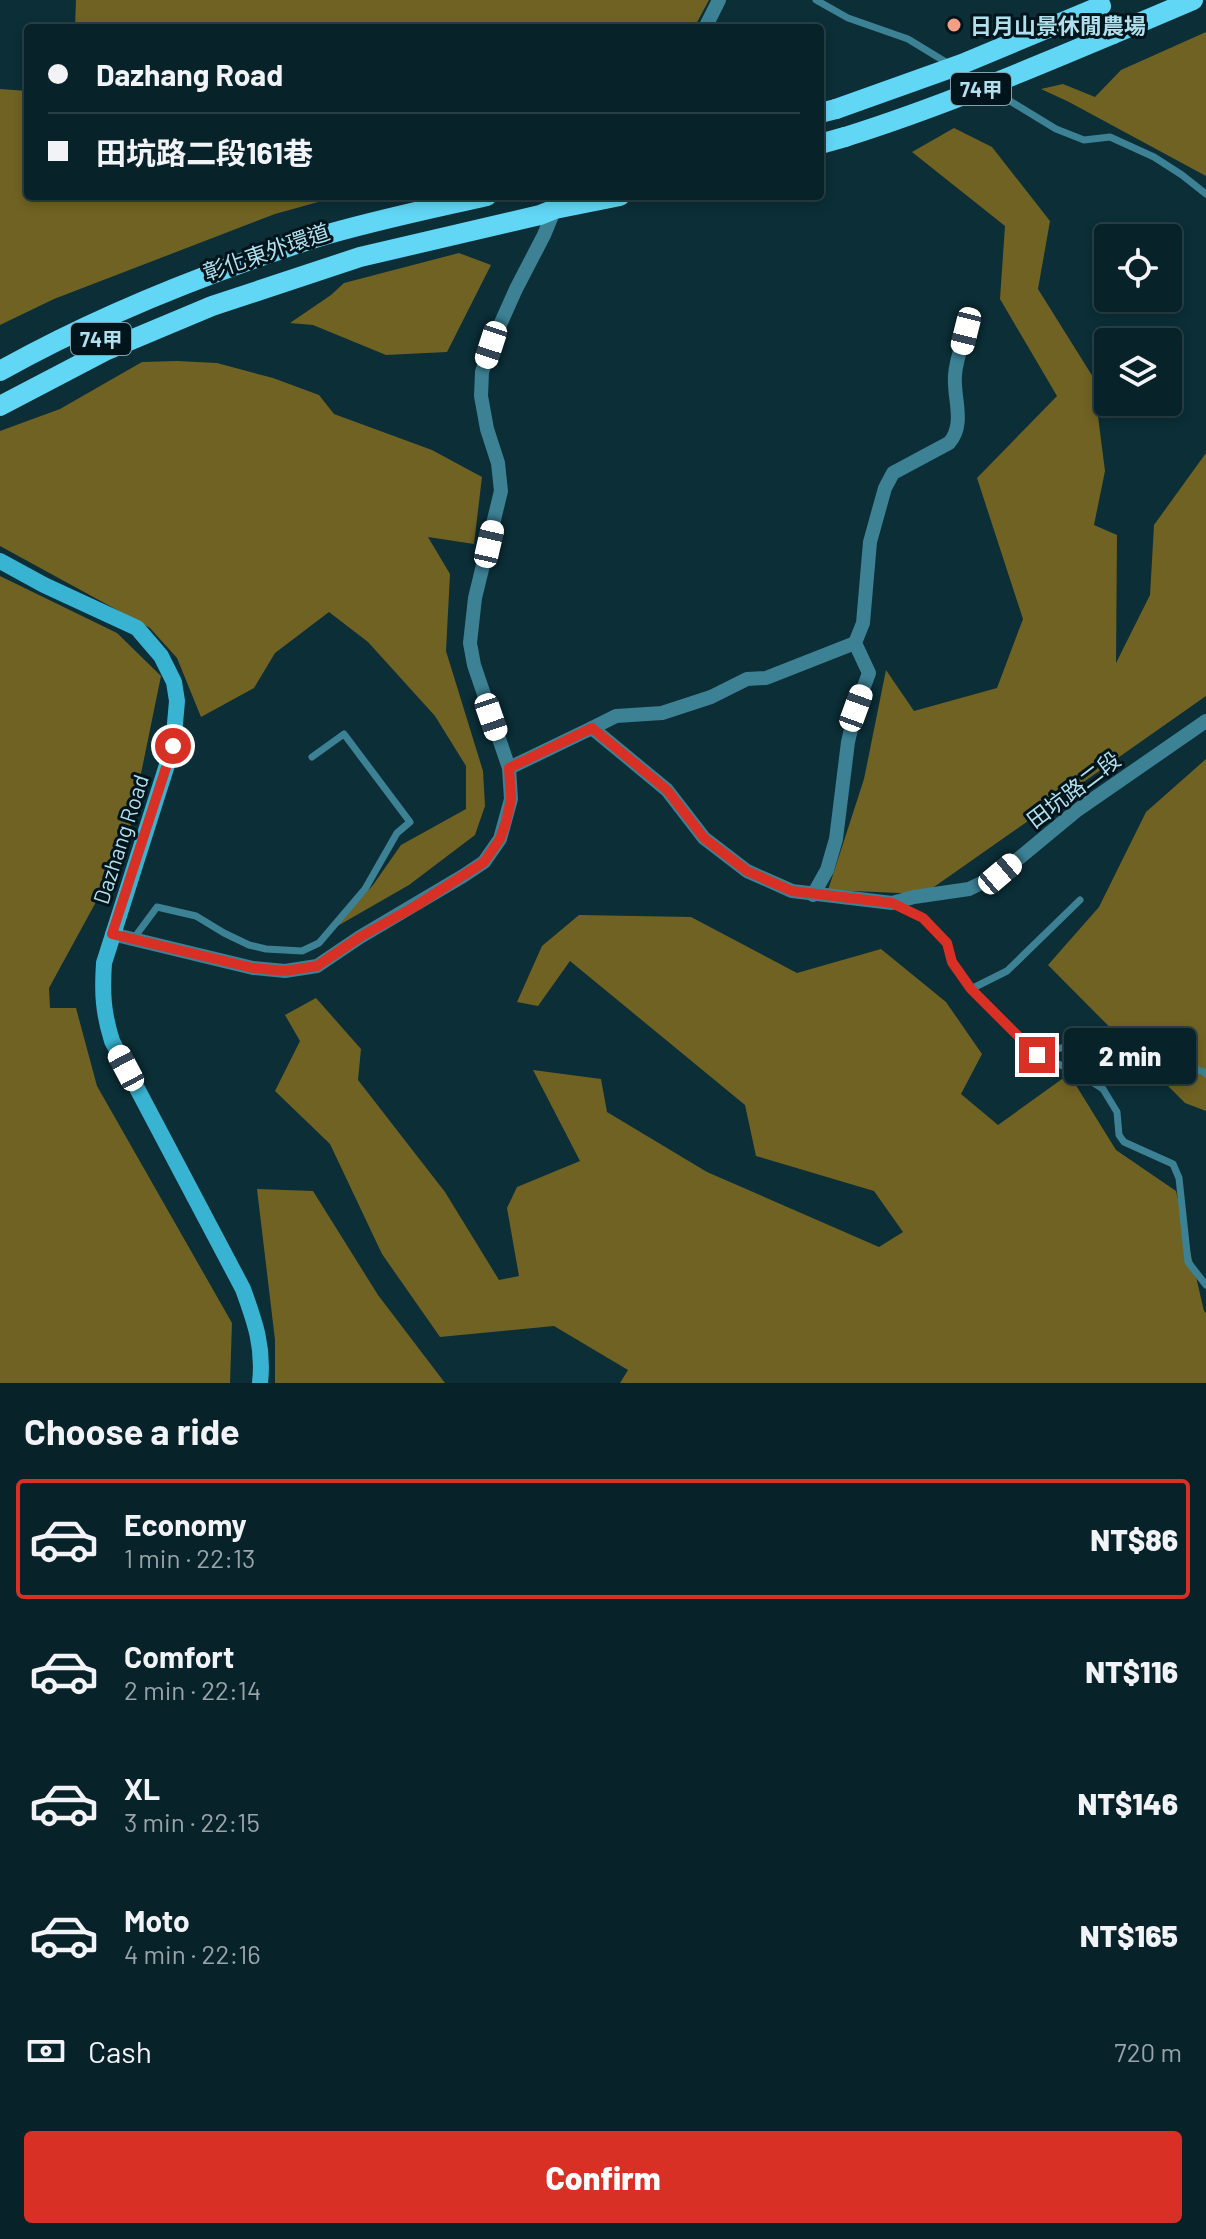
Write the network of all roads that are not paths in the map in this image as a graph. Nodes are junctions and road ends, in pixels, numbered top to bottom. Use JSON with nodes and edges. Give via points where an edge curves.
{"nodes":[{"id":1,"x":719,"y":0,"type":"edge"},
{"id":2,"x":816,"y":0,"type":"edge"},
{"id":3,"x":1164,"y":0,"type":"edge"},
{"id":4,"x":1193,"y":0,"type":"edge"},
{"id":5,"x":1105,"y":13,"type":"edge"},
{"id":6,"x":707,"y":24,"type":"edge"},
{"id":7,"x":832,"y":114,"type":"edge"},
{"id":8,"x":824,"y":134,"type":"edge"},
{"id":9,"x":1206,"y":194,"type":"edge"},
{"id":10,"x":429,"y":200,"type":"edge"},
{"id":11,"x":556,"y":200,"type":"edge"},
{"id":12,"x":559,"y":200,"type":"edge"},
{"id":13,"x":476,"y":211,"type":"edge"},
{"id":14,"x":320,"y":247,"type":"junction"},
{"id":15,"x":202,"y":288,"type":"junction"},
{"id":16,"x":966,"y":331,"type":"dead end"},
{"id":17,"x":0,"y":358,"type":"edge"},
{"id":18,"x":0,"y":371,"type":"edge"},
{"id":19,"x":2,"y":399,"type":"edge"},
{"id":20,"x":0,"y":561,"type":"edge"},
{"id":21,"x":855,"y":643,"type":"junction"},
{"id":22,"x":1206,"y":721,"type":"edge"},
{"id":23,"x":592,"y":728,"type":"junction"},
{"id":24,"x":312,"y":757,"type":"dead end"},
{"id":25,"x":509,"y":768,"type":"junction"},
{"id":26,"x":813,"y":895,"type":"junction"},
{"id":27,"x":1080,"y":900,"type":"dead end"},
{"id":28,"x":892,"y":903,"type":"junction"},
{"id":29,"x":112,"y":934,"type":"junction"},
{"id":30,"x":132,"y":939,"type":"junction"},
{"id":31,"x":971,"y":989,"type":"junction"},
{"id":32,"x":1037,"y":1055,"type":"junction"},
{"id":33,"x":1206,"y":1074,"type":"edge"},
{"id":34,"x":1206,"y":1285,"type":"edge"},
{"id":35,"x":260,"y":1383,"type":"edge"}],
"edges":[{"from":1,"to":6,"type":"street"},
{"from":2,"to":9,"type":"lane","via":[[848,18],[908,39],[1056,129],[1084,140],[1110,137],[1154,157]]},
{"from":3,"to":5,"type":"main road","number":"74甲"},
{"from":4,"to":5,"type":"main road","number":"74甲"},
{"from":5,"to":7,"type":"main road","number":"74甲","via":[[958,54]]},
{"from":5,"to":7,"type":"main road","number":"74甲","via":[[906,106]]},
{"from":7,"to":8,"type":"main road","number":"74甲"},
{"from":10,"to":14,"type":"main road","number":"74甲"},
{"from":11,"to":13,"type":"main road","name":"彰化東外環道","number":"74甲"},
{"from":12,"to":25,"type":"street","via":[[482,372],[481,396],[501,491],[475,598],[470,643]]},
{"from":13,"to":14,"type":"main road","name":"彰化東外環道","number":"74甲"},
{"from":13,"to":14,"type":"main road","number":"74甲","via":[[360,257]]},
{"from":14,"to":15,"type":"main road","name":"彰化東外環道","number":"74甲"},
{"from":14,"to":15,"type":"main road","number":"74甲"},
{"from":15,"to":17,"type":"main road","number":"74甲","via":[[85,312]]},
{"from":15,"to":18,"type":"main road","name":"彰化東外環道","number":"74甲","via":[[144,300]]},
{"from":15,"to":19,"type":"main road","name":"彰化東外環道","number":"74甲","via":[[101,339]]},
{"from":16,"to":21,"type":"street","via":[[955,375],[956,436],[893,473],[885,488],[870,542],[863,623]]},
{"from":20,"to":29,"type":"main road","name":"Dazhang Road","via":[[137,628],[174,682],[173,746]]},
{"from":21,"to":23,"type":"street","via":[[662,713],[616,716]]},
{"from":21,"to":26,"type":"street","via":[[869,673],[848,742],[836,839]]},
{"from":22,"to":28,"type":"street","name":"田坑路二段","via":[[1076,811],[1000,874],[969,889]]},
{"from":23,"to":25,"type":"street"},
{"from":23,"to":26,"type":"street","name":"田坑路二段","via":[[667,790],[704,838],[747,871]]},
{"from":24,"to":30,"type":"lane","via":[[344,734],[410,822],[397,833],[365,889],[319,943],[302,951],[266,949],[196,916],[157,907]]},
{"from":25,"to":30,"type":"street","via":[[506,822],[484,862],[317,966],[253,968]]},
{"from":26,"to":28,"type":"street","name":"田坑路二段"},
{"from":27,"to":31,"type":"lane","via":[[1007,971]]},
{"from":28,"to":31,"type":"lane","via":[[923,918],[947,943],[952,962]]},
{"from":29,"to":30,"type":"street"},
{"from":29,"to":35,"type":"main road","name":"Dazhang Road","via":[[102,993],[112,1041],[243,1289],[257,1325]]},
{"from":31,"to":32,"type":"lane"},
{"from":32,"to":33,"type":"lane","via":[[1088,1040]]},
{"from":32,"to":34,"type":"lane","via":[[1103,1089],[1117,1112],[1124,1142],[1173,1164],[1188,1262]]}]}
